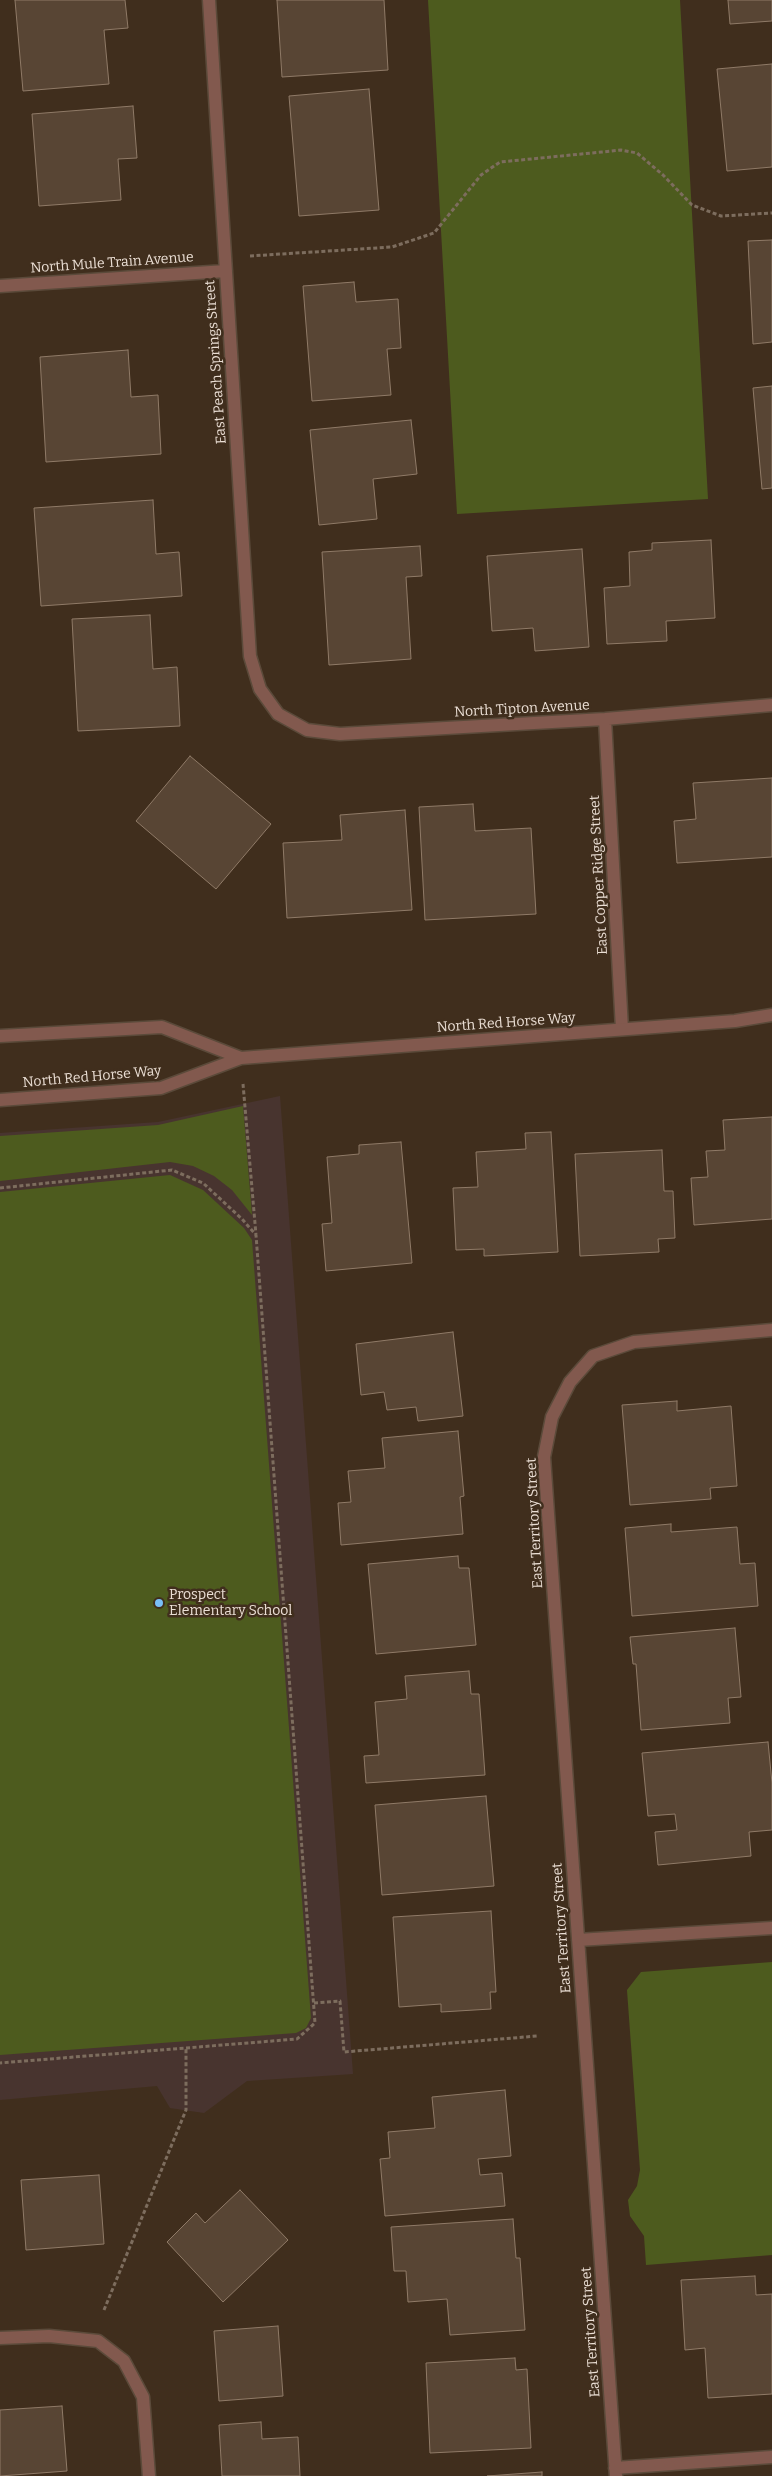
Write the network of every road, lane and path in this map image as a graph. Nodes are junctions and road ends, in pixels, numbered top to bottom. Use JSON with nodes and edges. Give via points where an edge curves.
{"nodes":[{"id":1,"x":208,"y":0,"type":"edge"},
{"id":2,"x":772,"y":213,"type":"edge"},
{"id":3,"x":225,"y":257,"type":"junction"},
{"id":4,"x":226,"y":271,"type":"junction"},
{"id":5,"x":0,"y":286,"type":"edge"},
{"id":6,"x":772,"y":705,"type":"edge"},
{"id":7,"x":278,"y":714,"type":"joint"},
{"id":8,"x":605,"y":719,"type":"junction"},
{"id":9,"x":772,"y":1015,"type":"edge"},
{"id":10,"x":622,"y":1029,"type":"junction"},
{"id":11,"x":0,"y":1036,"type":"edge"},
{"id":12,"x":241,"y":1058,"type":"junction"},
{"id":13,"x":0,"y":1100,"type":"edge"},
{"id":14,"x":0,"y":1188,"type":"edge"},
{"id":15,"x":256,"y":1235,"type":"junction"},
{"id":16,"x":772,"y":1330,"type":"edge"},
{"id":17,"x":772,"y":1928,"type":"edge"},
{"id":18,"x":578,"y":1940,"type":"junction"},
{"id":19,"x":314,"y":2003,"type":"junction"},
{"id":20,"x":537,"y":2036,"type":"dead end"},
{"id":21,"x":186,"y":2048,"type":"junction"},
{"id":22,"x":0,"y":2062,"type":"edge"},
{"id":23,"x":104,"y":2310,"type":"dead end"},
{"id":24,"x":0,"y":2338,"type":"edge"},
{"id":25,"x":772,"y":2457,"type":"edge"},
{"id":26,"x":615,"y":2472,"type":"edge"},
{"id":27,"x":149,"y":2476,"type":"edge"}],
"edges":[{"from":1,"to":3,"type":"street","name":"East Peach Springs Street"},
{"from":2,"to":3,"type":"path","via":[[721,216],[692,205],[637,153],[621,150],[500,162],[481,175],[434,233],[392,247]]},
{"from":3,"to":4,"type":"street","name":"East Peach Springs Street"},
{"from":4,"to":5,"type":"street","name":"North Mule Train Avenue"},
{"from":4,"to":7,"type":"street","name":"East Peach Springs Street","via":[[250,656],[260,689]]},
{"from":6,"to":8,"type":"street","name":"North Tipton Avenue"},
{"from":7,"to":8,"type":"street","name":"North Tipton Avenue","via":[[307,730],[340,734]]},
{"from":8,"to":10,"type":"street","name":"East Copper Ridge Street"},
{"from":9,"to":10,"type":"street","name":"North Red Horse Way","via":[[735,1021]]},
{"from":10,"to":12,"type":"street","name":"North Red Horse Way"},
{"from":11,"to":12,"type":"street","name":"North Red Horse Way","via":[[162,1027]]},
{"from":12,"to":13,"type":"street","name":"North Red Horse Way","via":[[161,1088]]},
{"from":12,"to":15,"type":"path"},
{"from":14,"to":15,"type":"path","via":[[172,1170],[203,1183]]},
{"from":15,"to":19,"type":"path"},
{"from":16,"to":18,"type":"street","name":"East Territory Street","via":[[634,1342],[593,1356],[570,1382],[552,1418],[544,1457]]},
{"from":17,"to":18,"type":"street"},
{"from":18,"to":26,"type":"street","name":"East Territory Street"},
{"from":19,"to":20,"type":"path","via":[[340,2001],[344,2052]]},
{"from":19,"to":21,"type":"path","via":[[315,2023],[298,2039]]},
{"from":21,"to":22,"type":"path"},
{"from":21,"to":23,"type":"path","via":[[186,2110]]},
{"from":24,"to":27,"type":"street","via":[[49,2336],[98,2341],[124,2361],[143,2397]]},
{"from":25,"to":26,"type":"street"}]}
